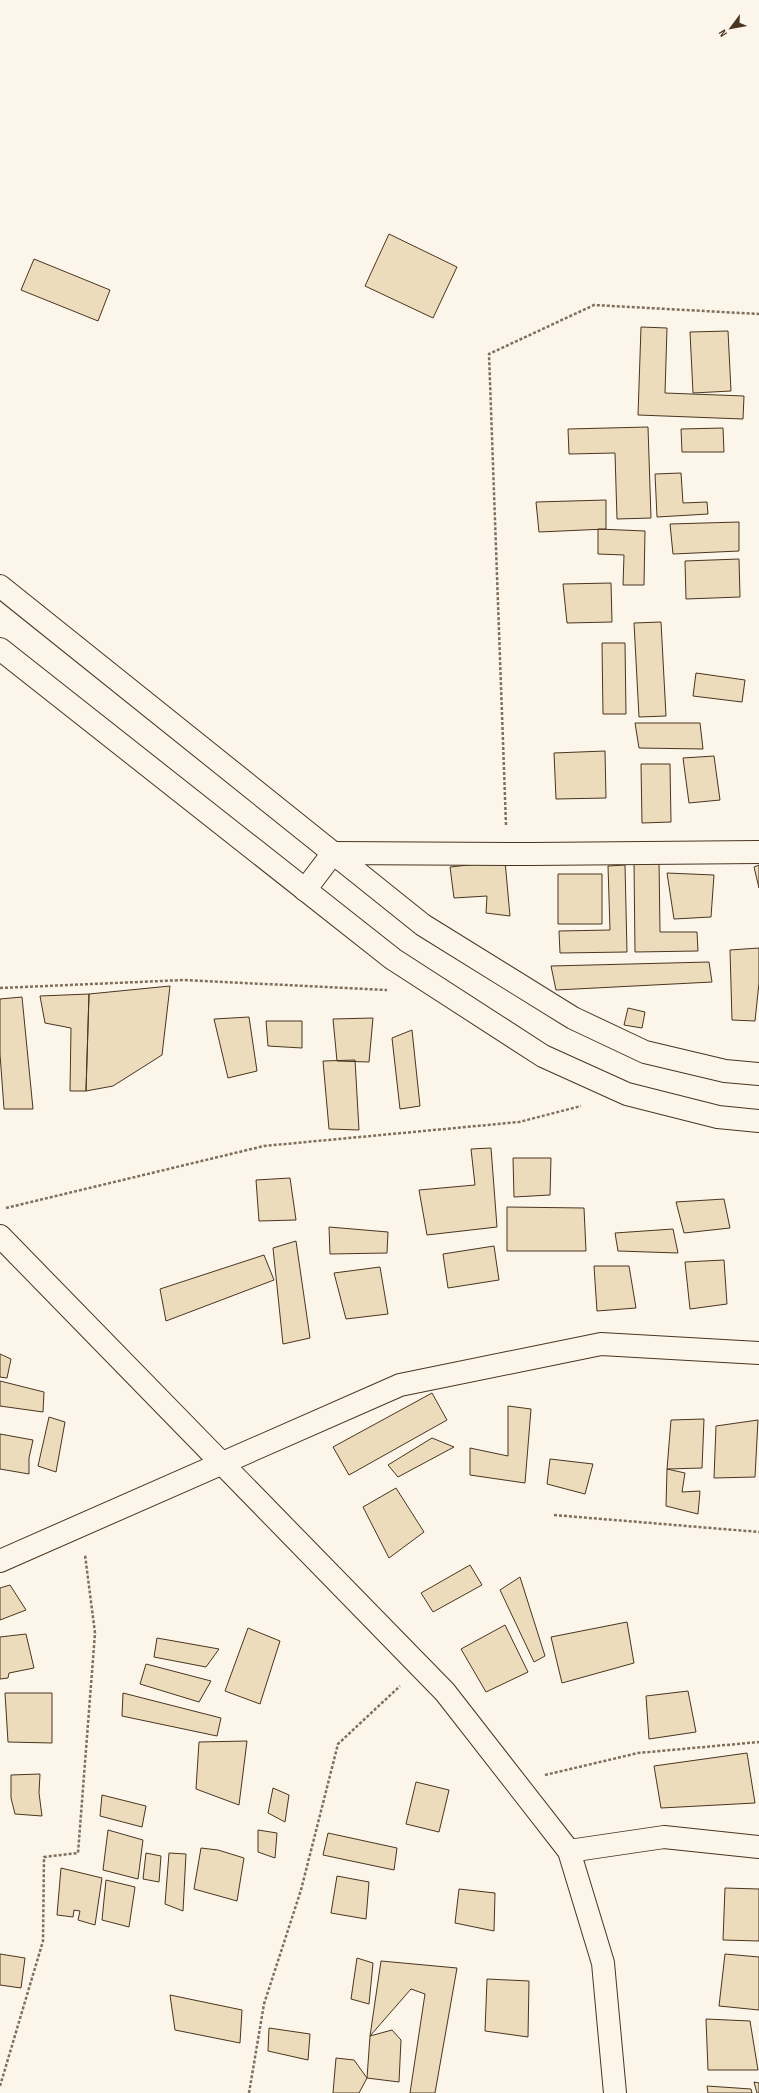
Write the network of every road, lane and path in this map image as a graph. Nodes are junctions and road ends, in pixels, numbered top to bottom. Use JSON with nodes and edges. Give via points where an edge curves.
{"nodes":[{"id":1,"x":759,"y":314,"type":"edge"},
{"id":2,"x":0,"y":586,"type":"edge"},
{"id":3,"x":0,"y":650,"type":"edge"},
{"id":4,"x":759,"y":852,"type":"edge"},
{"id":5,"x":333,"y":853,"type":"junction"},
{"id":6,"x":507,"y":854,"type":"junction"},
{"id":7,"x":305,"y":890,"type":"junction"},
{"id":8,"x":0,"y":988,"type":"edge"},
{"id":9,"x":389,"y":990,"type":"dead end"},
{"id":10,"x":759,"y":1074,"type":"edge"},
{"id":11,"x":626,"y":1094,"type":"junction"},
{"id":12,"x":759,"y":1120,"type":"edge"},
{"id":13,"x":0,"y":1209,"type":"edge"},
{"id":14,"x":0,"y":1236,"type":"edge"},
{"id":15,"x":759,"y":1353,"type":"edge"},
{"id":16,"x":223,"y":1464,"type":"junction"},
{"id":17,"x":554,"y":1515,"type":"dead end"},
{"id":18,"x":81,"y":1526,"type":"junction"},
{"id":19,"x":759,"y":1532,"type":"edge"},
{"id":20,"x":0,"y":1561,"type":"edge"},
{"id":21,"x":421,"y":1666,"type":"junction"},
{"id":22,"x":759,"y":1742,"type":"edge"},
{"id":23,"x":515,"y":1782,"type":"junction"},
{"id":24,"x":759,"y":1847,"type":"edge"},
{"id":25,"x":569,"y":1851,"type":"junction"},
{"id":26,"x":0,"y":2086,"type":"edge"},
{"id":27,"x":250,"y":2093,"type":"edge"},
{"id":28,"x":615,"y":2093,"type":"edge"}],
"edges":[{"from":1,"to":6,"type":"path","via":[[594,305],[489,354]]},
{"from":2,"to":5,"type":"street"},
{"from":3,"to":7,"type":"street"},
{"from":4,"to":6,"type":"street"},
{"from":5,"to":6,"type":"street"},
{"from":5,"to":7,"type":"street"},
{"from":5,"to":10,"type":"street","via":[[423,925],[573,1018],[645,1052],[725,1071]]},
{"from":7,"to":11,"type":"street","via":[[393,960],[543,1056]]},
{"from":8,"to":9,"type":"path","via":[[184,980]]},
{"from":11,"to":12,"type":"street","via":[[718,1117]]},
{"from":11,"to":13,"type":"path","via":[[519,1122],[264,1146]]},
{"from":14,"to":16,"type":"street"},
{"from":15,"to":16,"type":"street","via":[[601,1344],[400,1385]]},
{"from":16,"to":18,"type":"street"},
{"from":16,"to":21,"type":"street"},
{"from":17,"to":19,"type":"path"},
{"from":18,"to":20,"type":"street"},
{"from":18,"to":26,"type":"path","via":[[95,1633],[78,1853],[44,1857],[43,1941]]},
{"from":21,"to":23,"type":"street","via":[[446,1692]]},
{"from":21,"to":27,"type":"path","via":[[338,1744],[301,1890],[264,2004]]},
{"from":22,"to":23,"type":"path","via":[[638,1753]]},
{"from":23,"to":25,"type":"street"},
{"from":24,"to":25,"type":"street","via":[[664,1837]]},
{"from":25,"to":28,"type":"street","via":[[603,1962]]}]}
